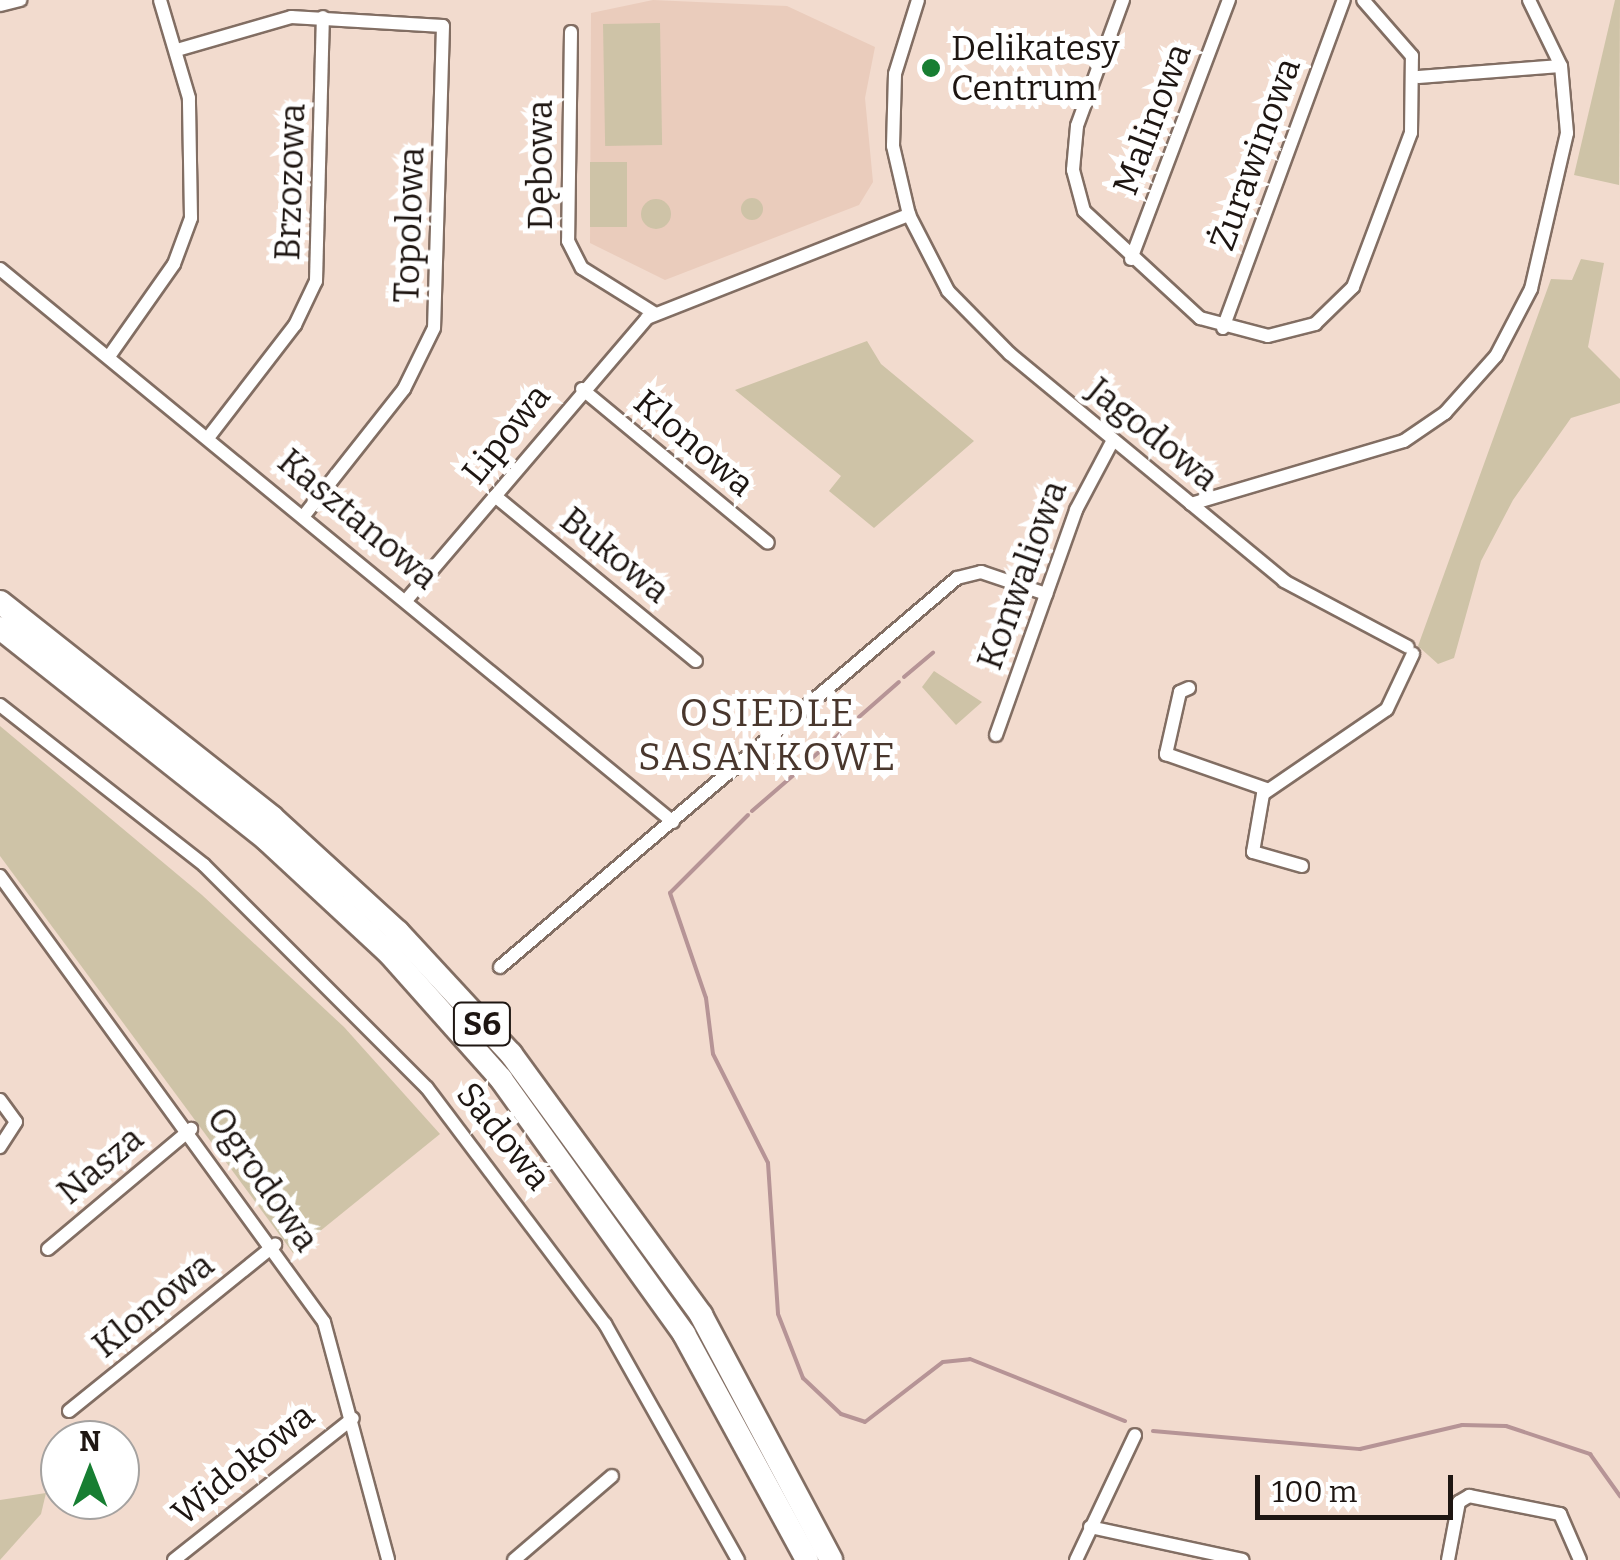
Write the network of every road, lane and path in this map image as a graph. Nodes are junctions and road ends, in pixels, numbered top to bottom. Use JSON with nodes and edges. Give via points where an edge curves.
{"nodes":[{"id":1,"x":20,"y":0,"type":"edge"},
{"id":2,"x":160,"y":0,"type":"edge"},
{"id":3,"x":918,"y":0,"type":"edge"},
{"id":4,"x":1123,"y":0,"type":"edge"},
{"id":5,"x":1229,"y":0,"type":"edge"},
{"id":6,"x":1344,"y":0,"type":"edge"},
{"id":7,"x":1363,"y":0,"type":"edge"},
{"id":8,"x":1529,"y":0,"type":"edge"},
{"id":9,"x":0,"y":5,"type":"edge"},
{"id":10,"x":323,"y":17,"type":"junction"},
{"id":11,"x":571,"y":32,"type":"dead end"},
{"id":12,"x":177,"y":50,"type":"junction"},
{"id":13,"x":1561,"y":66,"type":"junction"},
{"id":14,"x":1418,"y":78,"type":"junction"},
{"id":15,"x":909,"y":215,"type":"junction"},
{"id":16,"x":1131,"y":260,"type":"junction"},
{"id":17,"x":0,"y":268,"type":"edge"},
{"id":18,"x":654,"y":313,"type":"junction"},
{"id":19,"x":1223,"y":328,"type":"junction"},
{"id":20,"x":110,"y":354,"type":"junction"},
{"id":21,"x":582,"y":390,"type":"junction"},
{"id":22,"x":211,"y":434,"type":"junction"},
{"id":23,"x":1113,"y":440,"type":"junction"},
{"id":24,"x":495,"y":496,"type":"junction"},
{"id":25,"x":1191,"y":504,"type":"junction"},
{"id":26,"x":306,"y":513,"type":"junction"},
{"id":27,"x":768,"y":544,"type":"dead end"},
{"id":28,"x":1046,"y":594,"type":"junction"},
{"id":29,"x":408,"y":597,"type":"junction"},
{"id":30,"x":0,"y":602,"type":"edge"},
{"id":31,"x":0,"y":628,"type":"edge"},
{"id":32,"x":696,"y":661,"type":"dead end"},
{"id":33,"x":1189,"y":688,"type":"dead end"},
{"id":34,"x":0,"y":705,"type":"edge"},
{"id":35,"x":996,"y":735,"type":"dead end"},
{"id":36,"x":1266,"y":789,"type":"junction"},
{"id":37,"x":672,"y":822,"type":"junction"},
{"id":38,"x":1302,"y":866,"type":"dead end"},
{"id":39,"x":0,"y":876,"type":"edge"},
{"id":40,"x":500,"y":966,"type":"dead end"},
{"id":41,"x":0,"y":1100,"type":"edge"},
{"id":42,"x":192,"y":1129,"type":"junction"},
{"id":43,"x":0,"y":1146,"type":"edge"},
{"id":44,"x":275,"y":1245,"type":"junction"},
{"id":45,"x":48,"y":1248,"type":"dead end"},
{"id":46,"x":69,"y":1411,"type":"dead end"},
{"id":47,"x":352,"y":1418,"type":"junction"},
{"id":48,"x":1134,"y":1435,"type":"dead end"},
{"id":49,"x":612,"y":1476,"type":"dead end"},
{"id":50,"x":1090,"y":1528,"type":"junction"},
{"id":51,"x":174,"y":1560,"type":"edge"},
{"id":52,"x":388,"y":1560,"type":"edge"},
{"id":53,"x":514,"y":1560,"type":"edge"},
{"id":54,"x":738,"y":1560,"type":"edge"},
{"id":55,"x":807,"y":1560,"type":"edge"},
{"id":56,"x":831,"y":1560,"type":"edge"},
{"id":57,"x":1076,"y":1560,"type":"edge"},
{"id":58,"x":1242,"y":1560,"type":"edge"},
{"id":59,"x":1448,"y":1560,"type":"edge"},
{"id":60,"x":1580,"y":1560,"type":"edge"}],
"edges":[{"from":1,"to":9,"type":"street"},
{"from":2,"to":12,"type":"street"},
{"from":3,"to":15,"type":"street","name":"Jagodowa","via":[[893,90],[895,159]]},
{"from":4,"to":16,"type":"street","via":[[1077,126],[1073,170],[1084,211]]},
{"from":5,"to":16,"type":"street","name":"Malinowa"},
{"from":6,"to":19,"type":"street","name":"Żurawinowa"},
{"from":7,"to":14,"type":"street","via":[[1403,37]]},
{"from":8,"to":13,"type":"street"},
{"from":10,"to":12,"type":"street","via":[[280,18]]},
{"from":10,"to":22,"type":"street","name":"Brzozowa","via":[[324,245],[316,281],[295,325]]},
{"from":10,"to":26,"type":"street","name":"Topolowa","via":[[437,20],[438,313],[404,389]]},
{"from":11,"to":18,"type":"street","name":"Dębowa","via":[[568,241],[582,268]]},
{"from":12,"to":20,"type":"street","via":[[190,113],[190,227]]},
{"from":13,"to":14,"type":"street"},
{"from":13,"to":25,"type":"street","via":[[1567,133],[1539,262],[1513,328],[1471,386],[1423,430],[1377,453]]},
{"from":14,"to":19,"type":"street","via":[[1411,133],[1354,287],[1292,332]]},
{"from":15,"to":18,"type":"street"},
{"from":15,"to":23,"type":"street","name":"Jagodowa","via":[[968,314]]},
{"from":16,"to":19,"type":"street"},
{"from":17,"to":20,"type":"street","name":"Kasztanowa"},
{"from":18,"to":21,"type":"street","name":"Lipowa"},
{"from":20,"to":22,"type":"street","name":"Kasztanowa"},
{"from":21,"to":24,"type":"street","name":"Lipowa"},
{"from":21,"to":27,"type":"street","name":"Klonowa"},
{"from":22,"to":26,"type":"street","name":"Kasztanowa"},
{"from":23,"to":25,"type":"street","name":"Jagodowa"},
{"from":23,"to":28,"type":"street","name":"Konwaliowa","via":[[1099,453]]},
{"from":24,"to":29,"type":"street","name":"Lipowa"},
{"from":24,"to":32,"type":"street","name":"Bukowa"},
{"from":25,"to":36,"type":"street","name":"Jagodowa","via":[[1284,580],[1410,651],[1387,709]]},
{"from":26,"to":29,"type":"street","name":"Kasztanowa"},
{"from":28,"to":35,"type":"street","name":"Konwaliowa"},
{"from":28,"to":37,"type":"street","via":[[981,572],[957,578]]},
{"from":29,"to":37,"type":"street","name":"Kasztanowa"},
{"from":30,"to":56,"type":"highway","number":"S6","via":[[272,817],[398,932],[510,1054],[701,1315]]},
{"from":31,"to":55,"type":"highway","number":"S6","via":[[268,840],[388,952],[500,1080],[684,1334]]},
{"from":33,"to":36,"type":"street","via":[[1166,754]]},
{"from":34,"to":54,"type":"street","name":"Sadowa","via":[[204,865],[428,1088],[605,1324]]},
{"from":36,"to":38,"type":"street","via":[[1253,852]]},
{"from":37,"to":40,"type":"street"},
{"from":39,"to":42,"type":"street","name":"Ogrodowa"},
{"from":41,"to":43,"type":"street","via":[[16,1122]]},
{"from":42,"to":44,"type":"street","name":"Ogrodowa"},
{"from":42,"to":45,"type":"street","name":"Nasza"},
{"from":44,"to":46,"type":"street","name":"Klonowa"},
{"from":44,"to":47,"type":"street","name":"Ogrodowa","via":[[324,1322]]},
{"from":47,"to":51,"type":"street","name":"Widokowa"},
{"from":47,"to":52,"type":"street","name":"Ogrodowa"},
{"from":48,"to":50,"type":"street"},
{"from":49,"to":53,"type":"street"},
{"from":50,"to":57,"type":"street"},
{"from":50,"to":58,"type":"street"},
{"from":59,"to":60,"type":"street","via":[[1459,1502],[1469,1496],[1560,1514]]}]}
